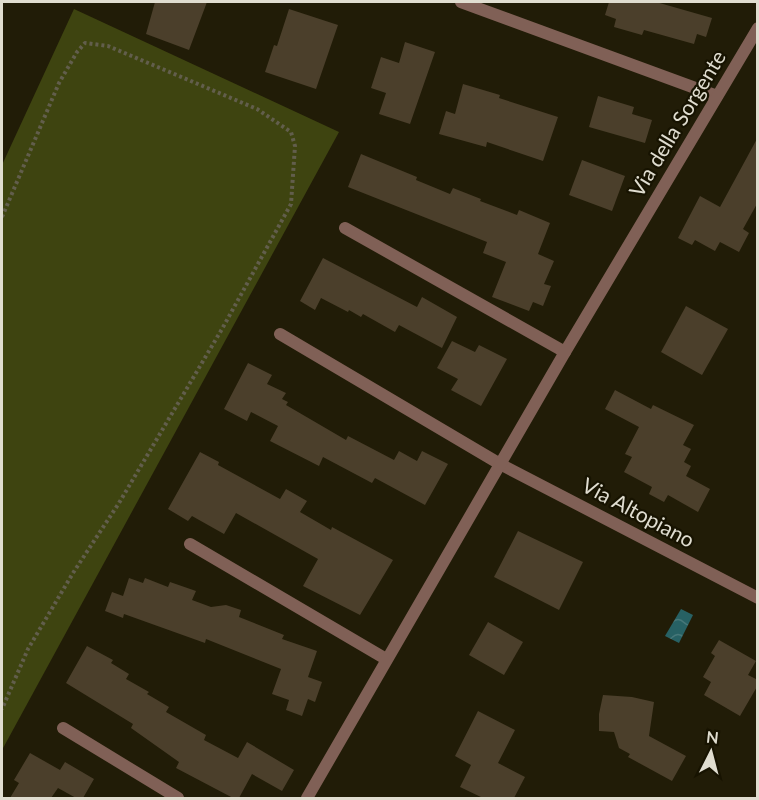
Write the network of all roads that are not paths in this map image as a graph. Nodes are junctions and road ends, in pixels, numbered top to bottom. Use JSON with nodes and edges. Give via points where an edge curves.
{"nodes":[{"id":1,"x":461,"y":2,"type":"edge"},
{"id":2,"x":758,"y":27,"type":"edge"},
{"id":3,"x":717,"y":96,"type":"junction"},
{"id":4,"x":345,"y":228,"type":"dead end"},
{"id":5,"x":280,"y":334,"type":"dead end"},
{"id":6,"x":565,"y":352,"type":"junction"},
{"id":7,"x":500,"y":464,"type":"junction"},
{"id":8,"x":190,"y":544,"type":"dead end"},
{"id":9,"x":758,"y":597,"type":"edge"},
{"id":10,"x":386,"y":659,"type":"junction"},
{"id":11,"x":63,"y":728,"type":"dead end"},
{"id":12,"x":178,"y":798,"type":"edge"},
{"id":13,"x":307,"y":798,"type":"edge"}],
"edges":[{"from":1,"to":3,"type":"street"},
{"from":2,"to":3,"type":"street","name":"Via della Sorgente"},
{"from":3,"to":6,"type":"street","name":"Via della Sorgente"},
{"from":4,"to":6,"type":"street"},
{"from":5,"to":7,"type":"street","name":"Via Altopiano"},
{"from":6,"to":7,"type":"street"},
{"from":7,"to":9,"type":"street","name":"Via Altopiano"},
{"from":7,"to":10,"type":"street"},
{"from":8,"to":10,"type":"street"},
{"from":10,"to":13,"type":"street"},
{"from":11,"to":12,"type":"street"}]}
